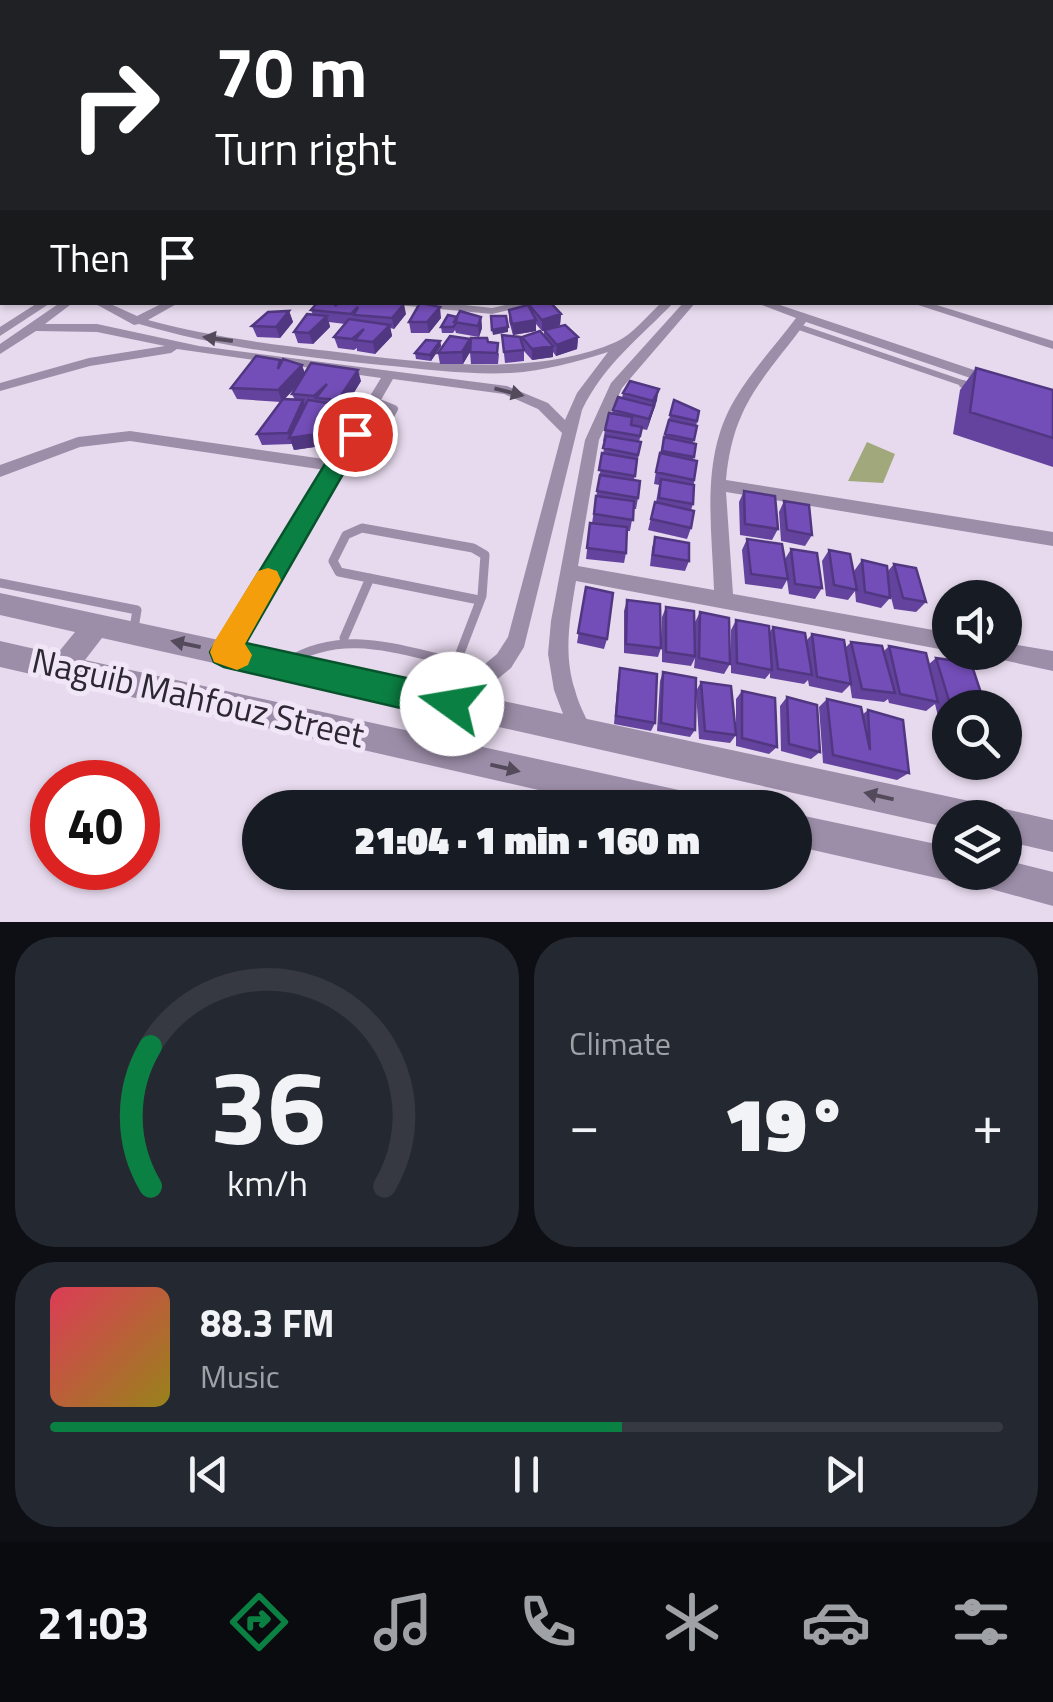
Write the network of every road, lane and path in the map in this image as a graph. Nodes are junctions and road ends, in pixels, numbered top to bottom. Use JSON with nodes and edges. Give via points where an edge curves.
{"nodes":[{"id":1,"x":42,"y":305,"type":"edge"},
{"id":2,"x":65,"y":305,"type":"edge"},
{"id":3,"x":100,"y":305,"type":"edge"},
{"id":4,"x":169,"y":305,"type":"edge"},
{"id":5,"x":429,"y":305,"type":"edge"},
{"id":6,"x":523,"y":305,"type":"edge"},
{"id":7,"x":666,"y":305,"type":"edge"},
{"id":8,"x":688,"y":305,"type":"edge"},
{"id":9,"x":765,"y":305,"type":"edge"},
{"id":10,"x":924,"y":305,"type":"edge"},
{"id":11,"x":15,"y":306,"type":"dead end"},
{"id":12,"x":16,"y":322,"type":"junction"},
{"id":13,"x":132,"y":322,"type":"junction"},
{"id":14,"x":799,"y":322,"type":"junction"},
{"id":15,"x":32,"y":327,"type":"junction"},
{"id":16,"x":0,"y":332,"type":"edge"},
{"id":17,"x":115,"y":332,"type":"junction"},
{"id":18,"x":626,"y":343,"type":"junction"},
{"id":19,"x":1053,"y":345,"type":"edge"},
{"id":20,"x":181,"y":347,"type":"junction"},
{"id":21,"x":0,"y":350,"type":"edge"},
{"id":22,"x":361,"y":364,"type":"junction"},
{"id":23,"x":390,"y":374,"type":"junction"},
{"id":24,"x":456,"y":376,"type":"junction"},
{"id":25,"x":1008,"y":386,"type":"edge"},
{"id":26,"x":0,"y":388,"type":"edge"},
{"id":27,"x":984,"y":390,"type":"edge"},
{"id":28,"x":374,"y":401,"type":"junction"},
{"id":29,"x":570,"y":432,"type":"junction"},
{"id":30,"x":363,"y":463,"type":"dead end"},
{"id":31,"x":336,"y":466,"type":"junction"},
{"id":32,"x":0,"y":471,"type":"edge"},
{"id":33,"x":720,"y":484,"type":"junction"},
{"id":34,"x":1053,"y":539,"type":"edge"},
{"id":35,"x":569,"y":572,"type":"junction"},
{"id":36,"x":370,"y":578,"type":"junction"},
{"id":37,"x":0,"y":583,"type":"edge"},
{"id":38,"x":479,"y":600,"type":"junction"},
{"id":39,"x":724,"y":601,"type":"junction"},
{"id":40,"x":0,"y":604,"type":"edge"},
{"id":41,"x":96,"y":624,"type":"junction"},
{"id":42,"x":132,"y":632,"type":"junction"},
{"id":43,"x":344,"y":638,"type":"junction"},
{"id":44,"x":932,"y":639,"type":"edge"},
{"id":45,"x":224,"y":652,"type":"junction"},
{"id":46,"x":0,"y":654,"type":"edge"},
{"id":47,"x":1022,"y":656,"type":"edge"},
{"id":48,"x":1053,"y":662,"type":"edge"},
{"id":49,"x":282,"y":666,"type":"junction"},
{"id":50,"x":63,"y":668,"type":"junction"},
{"id":51,"x":452,"y":674,"type":"junction"},
{"id":52,"x":448,"y":703,"type":"junction"},
{"id":53,"x":578,"y":726,"type":"junction"},
{"id":54,"x":608,"y":790,"type":"edge"},
{"id":55,"x":932,"y":808,"type":"edge"},
{"id":56,"x":1022,"y":828,"type":"edge"},
{"id":57,"x":812,"y":834,"type":"edge"},
{"id":58,"x":1053,"y":836,"type":"edge"},
{"id":59,"x":932,"y":860,"type":"edge"},
{"id":60,"x":1022,"y":881,"type":"edge"},
{"id":61,"x":1053,"y":889,"type":"edge"}],
"edges":[{"from":1,"to":12,"type":"street"},
{"from":2,"to":15,"type":"street"},
{"from":3,"to":13,"type":"street"},
{"from":4,"to":13,"type":"street"},
{"from":5,"to":6,"type":"street","via":[[492,311]]},
{"from":7,"to":18,"type":"street"},
{"from":8,"to":35,"type":"street","via":[[602,411]]},
{"from":9,"to":14,"type":"street"},
{"from":10,"to":19,"type":"street"},
{"from":11,"to":12,"type":"street"},
{"from":12,"to":16,"type":"street"},
{"from":13,"to":17,"type":"street"},
{"from":22,"to":13,"type":"street","one_way":true},
{"from":14,"to":25,"type":"street"},
{"from":14,"to":27,"type":"lane"},
{"from":14,"to":33,"type":"street","via":[[735,410]]},
{"from":15,"to":17,"type":"street"},
{"from":15,"to":21,"type":"street"},
{"from":17,"to":20,"type":"street"},
{"from":18,"to":24,"type":"street","via":[[535,366]]},
{"from":18,"to":29,"type":"street","via":[[594,372]]},
{"from":20,"to":22,"type":"street"},
{"from":20,"to":26,"type":"street","via":[[88,362]]},
{"from":22,"to":23,"type":"street"},
{"from":22,"to":24,"type":"street"},
{"from":23,"to":24,"type":"street"},
{"from":23,"to":28,"type":"street"},
{"from":24,"to":29,"type":"street","one_way":true,"via":[[526,396]]},
{"from":28,"to":30,"type":"lane","via":[[394,409]]},
{"from":28,"to":31,"type":"street"},
{"from":29,"to":52,"type":"street","via":[[517,641],[495,670]]},
{"from":31,"to":32,"type":"street","via":[[130,436],[78,442]]},
{"from":31,"to":45,"type":"street"},
{"from":33,"to":34,"type":"street"},
{"from":33,"to":39,"type":"street"},
{"from":35,"to":39,"type":"street"},
{"from":35,"to":53,"type":"street","via":[[558,654]]},
{"from":36,"to":38,"type":"lane"},
{"from":36,"to":38,"type":"lane","via":[[339,572],[332,564],[356,529],[479,551],[489,567]]},
{"from":36,"to":43,"type":"lane"},
{"from":37,"to":42,"type":"lane","via":[[138,610]]},
{"from":38,"to":51,"type":"lane"},
{"from":39,"to":44,"type":"street"},
{"from":40,"to":41,"type":"street","name":"Naguib Mahfouz Street"},
{"from":41,"to":42,"type":"street","name":"Naguib Mahfouz Street"},
{"from":41,"to":50,"type":"street"},
{"from":45,"to":42,"type":"street","name":"Naguib Mahfouz Street","one_way":true},
{"from":43,"to":49,"type":"lane"},
{"from":43,"to":51,"type":"lane","via":[[442,659]]},
{"from":45,"to":49,"type":"street","name":"Naguib Mahfouz Street"},
{"from":46,"to":50,"type":"street","name":"Naguib Mahfouz Street"},
{"from":47,"to":48,"type":"street"},
{"from":49,"to":52,"type":"street","name":"Naguib Mahfouz Street"},
{"from":50,"to":54,"type":"street","name":"Naguib Mahfouz Street","one_way":true},
{"from":51,"to":52,"type":"lane"},
{"from":52,"to":53,"type":"street","name":"Naguib Mahfouz Street"},
{"from":55,"to":53,"type":"street","name":"Naguib Mahfouz Street","one_way":true},
{"from":56,"to":58,"type":"street"},
{"from":57,"to":59,"type":"street"},
{"from":60,"to":61,"type":"street"}]}
